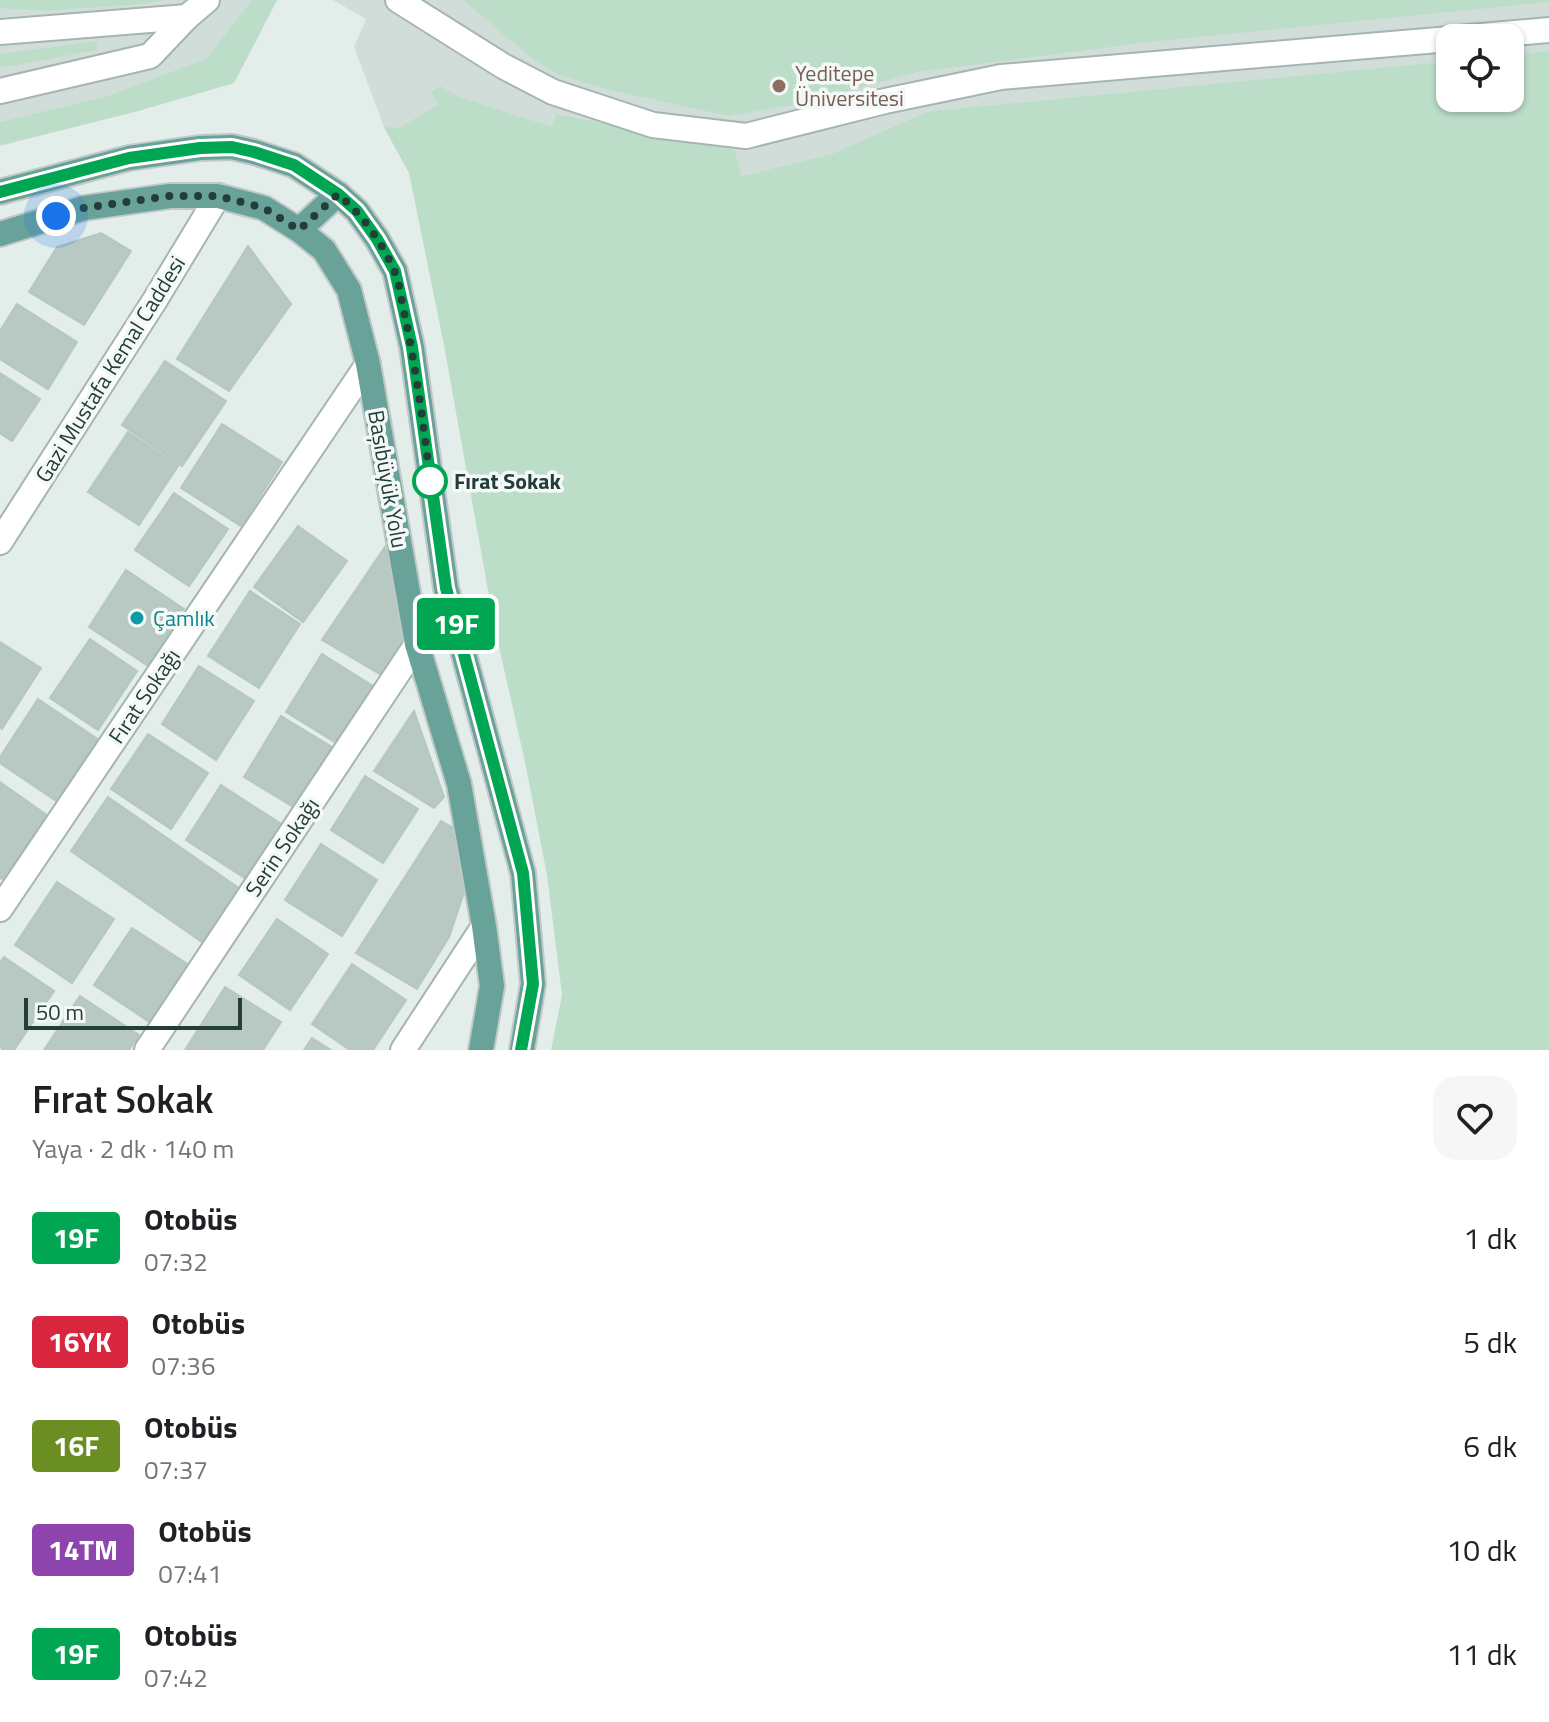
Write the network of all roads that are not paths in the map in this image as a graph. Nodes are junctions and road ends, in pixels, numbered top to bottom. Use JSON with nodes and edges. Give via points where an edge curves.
{"nodes":[{"id":1,"x":207,"y":0,"type":"edge"},
{"id":2,"x":398,"y":0,"type":"edge"},
{"id":3,"x":187,"y":17,"type":"junction"},
{"id":4,"x":1549,"y":30,"type":"edge"},
{"id":5,"x":0,"y":32,"type":"edge"},
{"id":6,"x":1524,"y":32,"type":"edge"},
{"id":7,"x":1436,"y":40,"type":"edge"},
{"id":8,"x":0,"y":91,"type":"edge"},
{"id":9,"x":0,"y":192,"type":"edge"},
{"id":10,"x":338,"y":194,"type":"junction"},
{"id":11,"x":218,"y":196,"type":"junction"},
{"id":12,"x":299,"y":230,"type":"junction"},
{"id":13,"x":0,"y":234,"type":"edge"},
{"id":14,"x":368,"y":364,"type":"junction"},
{"id":15,"x":0,"y":542,"type":"edge"},
{"id":16,"x":417,"y":644,"type":"junction"},
{"id":17,"x":0,"y":909,"type":"edge"},
{"id":18,"x":484,"y":926,"type":"junction"},
{"id":19,"x":147,"y":1050,"type":"edge"},
{"id":20,"x":403,"y":1050,"type":"edge"},
{"id":21,"x":481,"y":1050,"type":"edge"},
{"id":22,"x":522,"y":1050,"type":"edge"}],
"edges":[{"from":1,"to":3,"type":"street"},
{"from":2,"to":7,"type":"street","via":[[553,92],[653,125],[746,136],[1001,77]]},
{"from":3,"to":5,"type":"street"},
{"from":3,"to":8,"type":"street","via":[[150,56]]},
{"from":4,"to":6,"type":"street"},
{"from":9,"to":10,"type":"main road","name":"Başıbüyük Yolu","via":[[129,158],[232,147],[294,165]]},
{"from":10,"to":12,"type":"main road"},
{"from":10,"to":22,"type":"main road","name":"Başıbüyük Yolu","via":[[364,220],[395,271],[412,347],[446,588],[523,873],[533,984]]},
{"from":11,"to":12,"type":"main road","name":"Başıbüyük Yolu","via":[[264,208]]},
{"from":11,"to":13,"type":"main road","name":"Başıbüyük Yolu","via":[[170,196],[84,208]]},
{"from":11,"to":15,"type":"street","name":"Gazi Mustafa Kemal Caddesi"},
{"from":12,"to":14,"type":"main road","name":"Başıbüyük Yolu","via":[[324,250],[349,290]]},
{"from":14,"to":16,"type":"main road","name":"Başıbüyük Yolu"},
{"from":14,"to":17,"type":"street","name":"Fırat Sokağı"},
{"from":16,"to":18,"type":"main road","name":"Başıbüyük Yolu","via":[[459,784]]},
{"from":16,"to":19,"type":"street","name":"Serin Sokağı"},
{"from":18,"to":20,"type":"street"},
{"from":18,"to":21,"type":"main road","name":"Başıbüyük Yolu","via":[[492,986]]}]}
